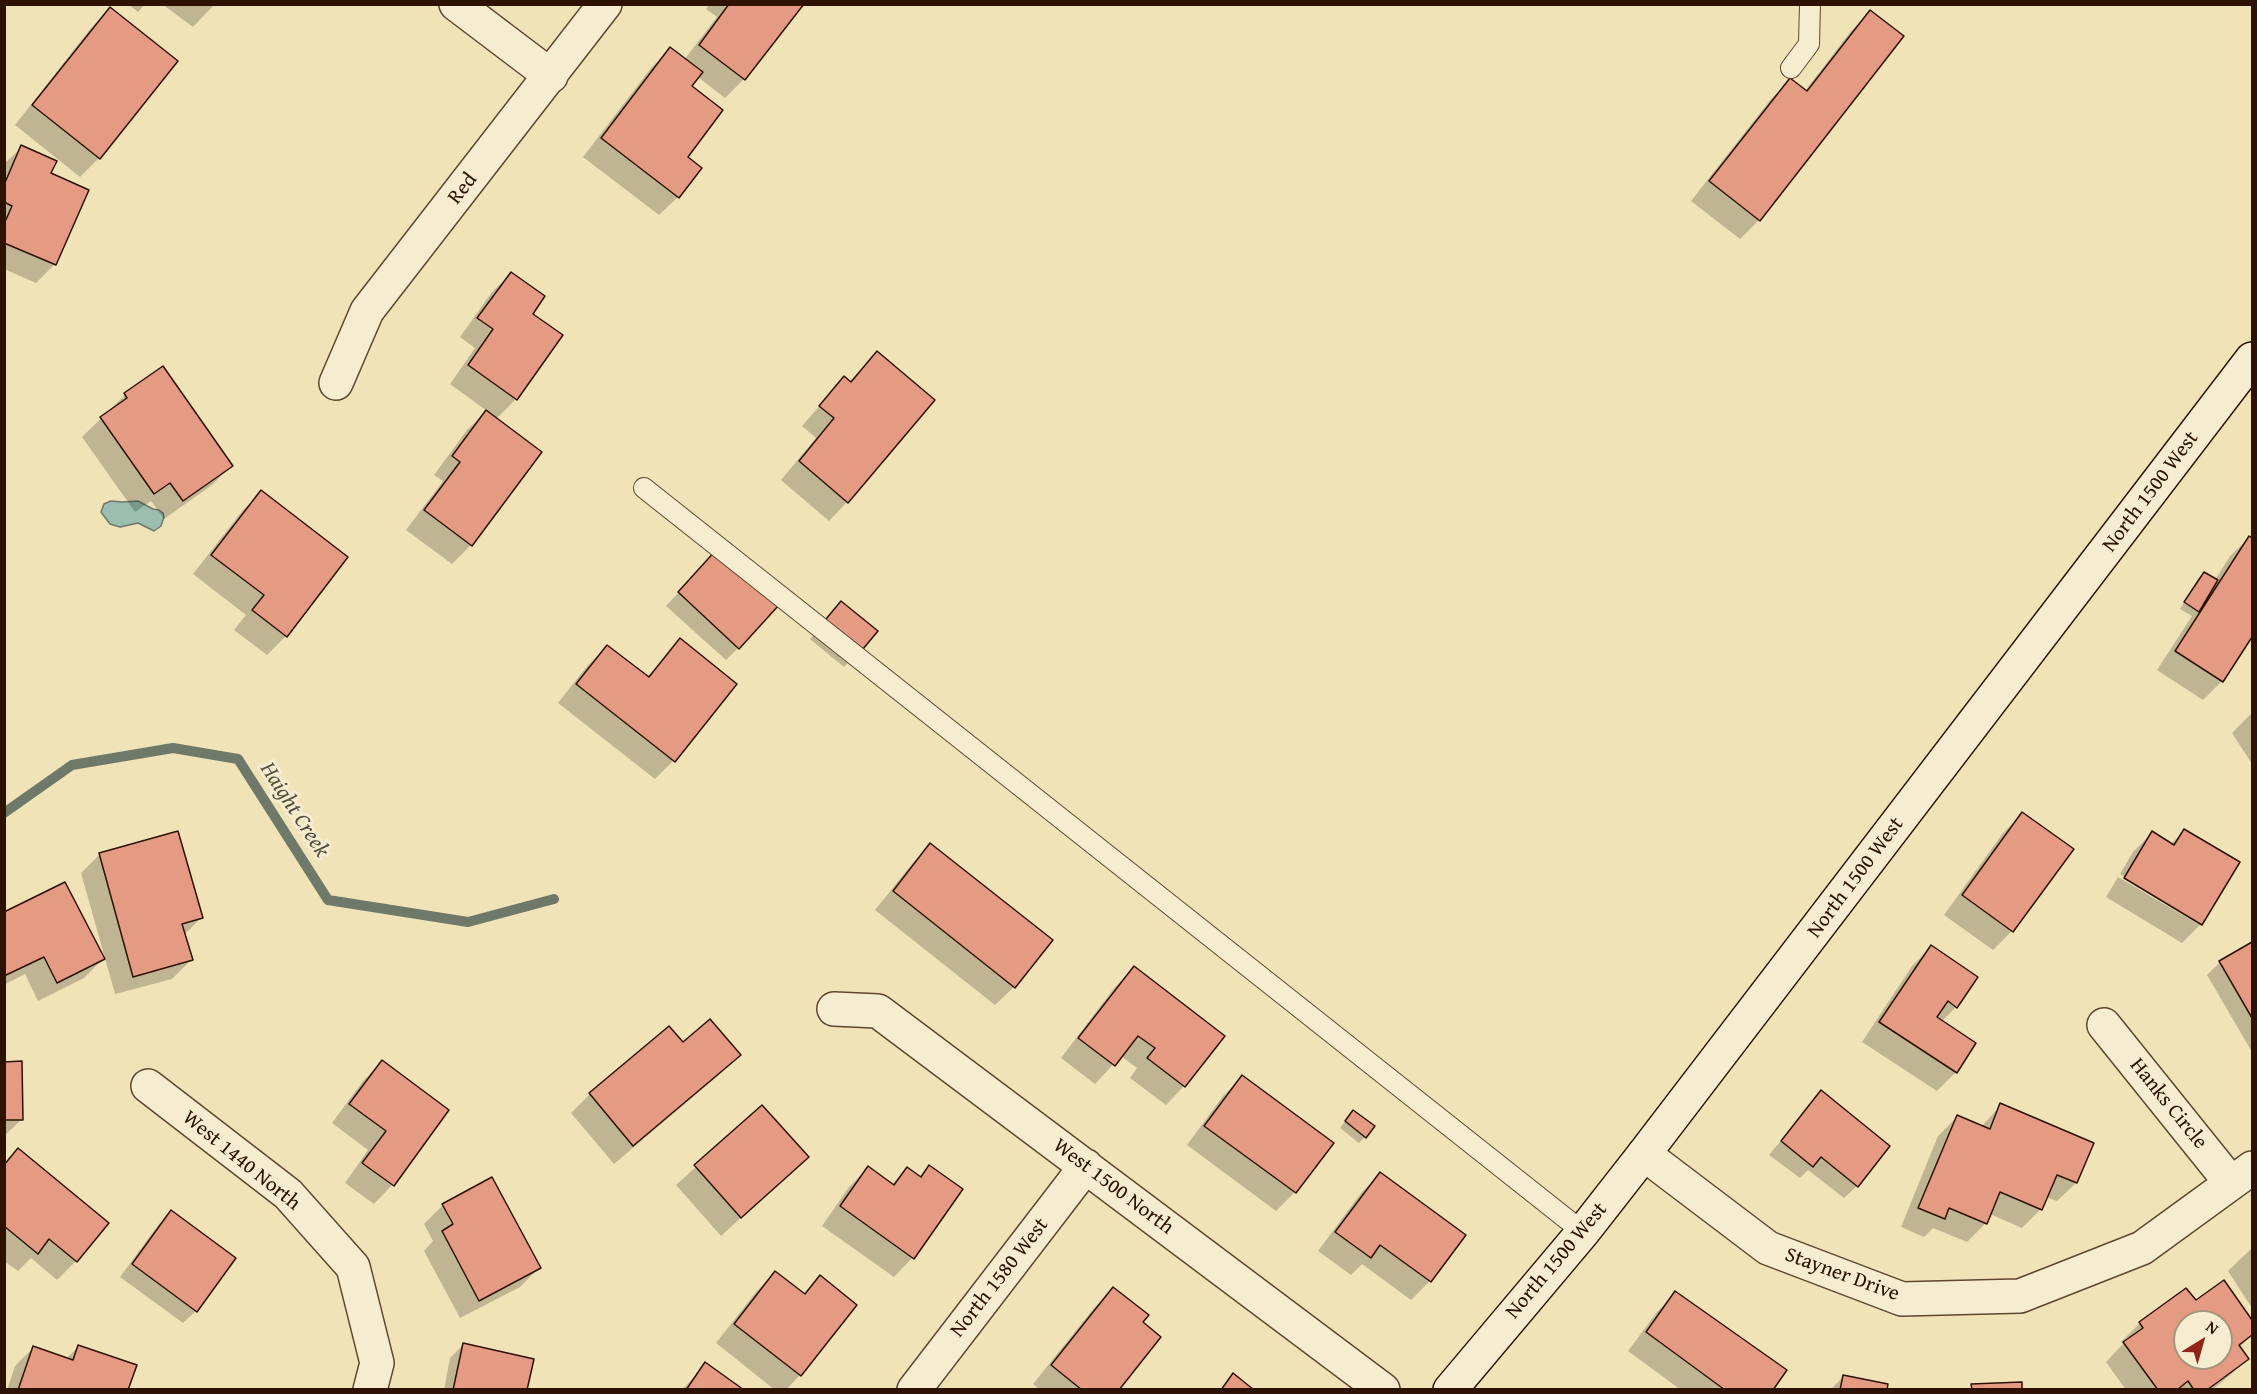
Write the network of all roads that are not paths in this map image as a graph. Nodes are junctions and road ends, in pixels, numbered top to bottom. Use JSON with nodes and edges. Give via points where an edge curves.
{"nodes":[{"id":1,"x":456,"y":4,"type":"edge"},
{"id":2,"x":606,"y":4,"type":"edge"},
{"id":3,"x":1810,"y":4,"type":"edge"},
{"id":4,"x":1791,"y":68,"type":"dead end"},
{"id":5,"x":551,"y":76,"type":"junction"},
{"id":6,"x":2253,"y":359,"type":"edge"},
{"id":7,"x":336,"y":383,"type":"dead end"},
{"id":8,"x":644,"y":488,"type":"dead end"},
{"id":9,"x":834,"y":1009,"type":"dead end"},
{"id":10,"x":2104,"y":1025,"type":"dead end"},
{"id":11,"x":148,"y":1086,"type":"dead end"},
{"id":12,"x":1644,"y":1154,"type":"junction"},
{"id":13,"x":1086,"y":1166,"type":"junction"},
{"id":14,"x":2242,"y":1176,"type":"edge"},
{"id":15,"x":1583,"y":1232,"type":"junction"},
{"id":16,"x":370,"y":1389,"type":"edge"},
{"id":17,"x":914,"y":1389,"type":"edge"},
{"id":18,"x":1383,"y":1389,"type":"edge"},
{"id":19,"x":1450,"y":1389,"type":"edge"}],
"edges":[{"from":1,"to":5,"type":"street"},
{"from":2,"to":5,"type":"street","name":"Red"},
{"from":3,"to":4,"type":"lane","via":[[1809,44]]},
{"from":5,"to":7,"type":"street","name":"Red","via":[[367,311]]},
{"from":6,"to":12,"type":"street","name":"North 1500 West"},
{"from":8,"to":15,"type":"lane"},
{"from":9,"to":13,"type":"street","name":"West 1500 North","via":[[878,1011]]},
{"from":10,"to":14,"type":"street","name":"Hanks Circle"},
{"from":11,"to":16,"type":"street","name":"West 1440 North","via":[[288,1194],[353,1267],[377,1363]]},
{"from":12,"to":14,"type":"street","name":"Stayner Drive","via":[[1768,1248],[1902,1299],[2019,1296],[2142,1248]]},
{"from":12,"to":15,"type":"street","name":"North 1500 West"},
{"from":13,"to":17,"type":"street","name":"North 1580 West"},
{"from":13,"to":18,"type":"street","name":"West 1500 North"},
{"from":15,"to":19,"type":"street","name":"North 1500 West"}]}
